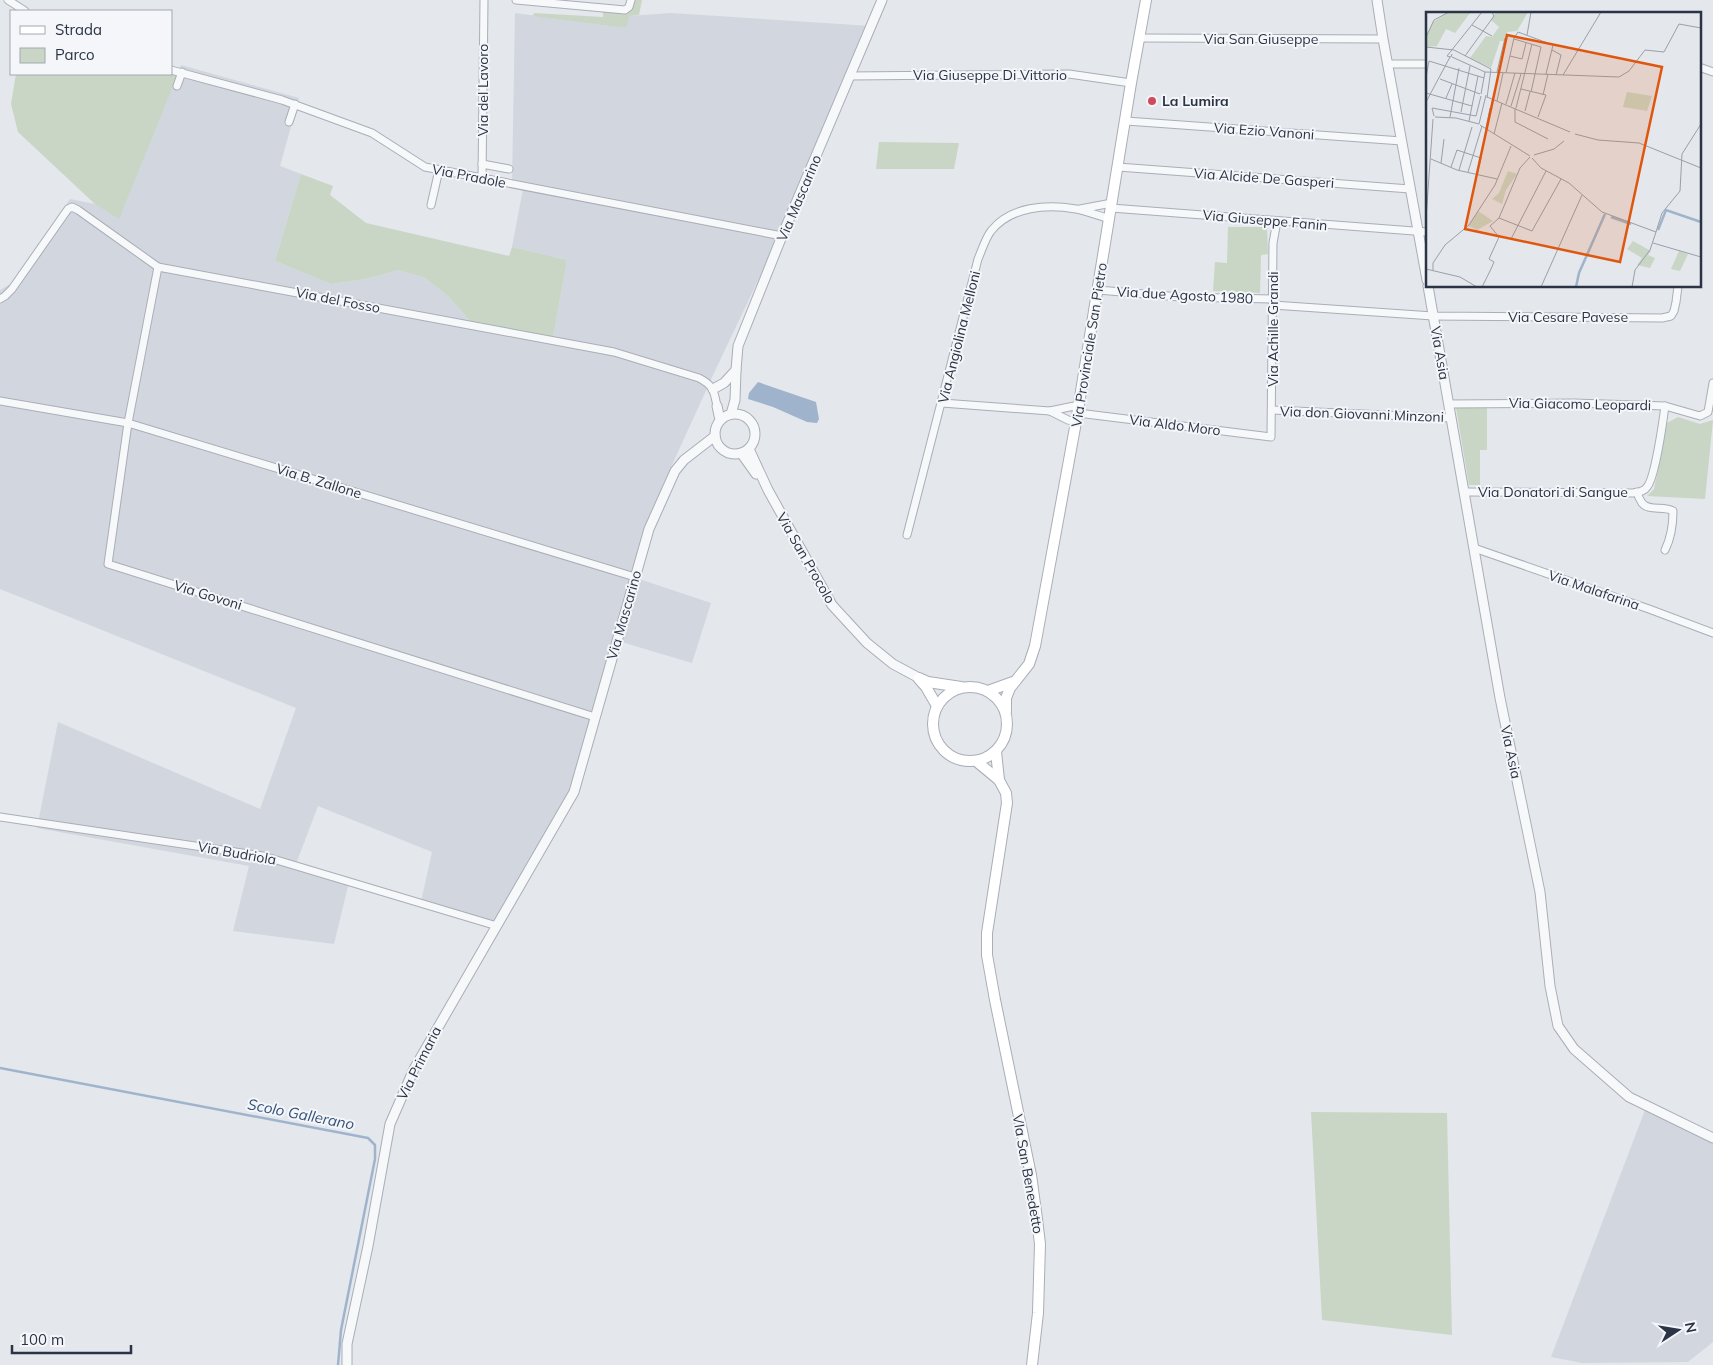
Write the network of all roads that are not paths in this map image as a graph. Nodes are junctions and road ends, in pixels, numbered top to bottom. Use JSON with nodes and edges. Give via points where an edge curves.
{"nodes":[{"id":1,"x":8,"y":0,"type":"edge"},
{"id":2,"x":484,"y":0,"type":"edge"},
{"id":3,"x":516,"y":0,"type":"edge"},
{"id":4,"x":631,"y":0,"type":"edge"},
{"id":5,"x":882,"y":0,"type":"edge"},
{"id":6,"x":1146,"y":0,"type":"edge"},
{"id":7,"x":1378,"y":0,"type":"edge"},
{"id":8,"x":23,"y":10,"type":"edge"},
{"id":9,"x":1140,"y":38,"type":"junction"},
{"id":10,"x":1383,"y":39,"type":"junction"},
{"id":11,"x":1388,"y":64,"type":"junction"},
{"id":12,"x":1426,"y":64,"type":"edge"},
{"id":13,"x":1700,"y":67,"type":"edge"},
{"id":14,"x":172,"y":70,"type":"edge"},
{"id":15,"x":182,"y":72,"type":"junction"},
{"id":16,"x":1713,"y":72,"type":"edge"},
{"id":17,"x":850,"y":76,"type":"junction"},
{"id":18,"x":1131,"y":83,"type":"junction"},
{"id":19,"x":177,"y":86,"type":"dead end"},
{"id":20,"x":294,"y":104,"type":"junction"},
{"id":21,"x":1126,"y":120,"type":"junction"},
{"id":22,"x":288,"y":122,"type":"dead end"},
{"id":23,"x":1402,"y":141,"type":"junction"},
{"id":24,"x":482,"y":164,"type":"junction"},
{"id":25,"x":1118,"y":166,"type":"junction"},
{"id":26,"x":509,"y":169,"type":"dead end"},
{"id":27,"x":439,"y":170,"type":"junction"},
{"id":28,"x":482,"y":179,"type":"junction"},
{"id":29,"x":1410,"y":188,"type":"junction"},
{"id":30,"x":431,"y":204,"type":"dead end"},
{"id":31,"x":1112,"y":205,"type":"junction"},
{"id":32,"x":1077,"y":209,"type":"junction"},
{"id":33,"x":1110,"y":219,"type":"junction"},
{"id":34,"x":1277,"y":220,"type":"junction"},
{"id":35,"x":1422,"y":232,"type":"edge"},
{"id":36,"x":782,"y":236,"type":"junction"},
{"id":37,"x":158,"y":266,"type":"junction"},
{"id":38,"x":1426,"y":270,"type":"edge"},
{"id":39,"x":1428,"y":288,"type":"edge"},
{"id":40,"x":1678,"y":288,"type":"edge"},
{"id":41,"x":1098,"y":290,"type":"junction"},
{"id":42,"x":0,"y":299,"type":"edge"},
{"id":43,"x":1273,"y":302,"type":"junction"},
{"id":44,"x":1433,"y":316,"type":"junction"},
{"id":45,"x":736,"y":370,"type":"junction"},
{"id":46,"x":1713,"y":383,"type":"edge"},
{"id":47,"x":713,"y":389,"type":"junction"},
{"id":48,"x":735,"y":400,"type":"junction"},
{"id":49,"x":0,"y":401,"type":"edge"},
{"id":50,"x":942,"y":403,"type":"junction"},
{"id":51,"x":1449,"y":404,"type":"junction"},
{"id":52,"x":717,"y":406,"type":"joint"},
{"id":53,"x":1665,"y":406,"type":"junction"},
{"id":54,"x":1272,"y":410,"type":"junction"},
{"id":55,"x":1050,"y":411,"type":"junction"},
{"id":56,"x":740,"y":414,"type":"junction"},
{"id":57,"x":1078,"y":414,"type":"junction"},
{"id":58,"x":726,"y":417,"type":"junction"},
{"id":59,"x":1451,"y":418,"type":"junction"},
{"id":60,"x":128,"y":423,"type":"junction"},
{"id":61,"x":715,"y":436,"type":"junction"},
{"id":62,"x":1271,"y":437,"type":"joint"},
{"id":63,"x":718,"y":445,"type":"junction"},
{"id":64,"x":697,"y":449,"type":"junction"},
{"id":65,"x":745,"y":451,"type":"junction"},
{"id":66,"x":1464,"y":492,"type":"junction"},
{"id":67,"x":1637,"y":492,"type":"junction"},
{"id":68,"x":907,"y":535,"type":"dead end"},
{"id":69,"x":1474,"y":548,"type":"junction"},
{"id":70,"x":1665,"y":550,"type":"dead end"},
{"id":71,"x":635,"y":577,"type":"junction"},
{"id":72,"x":1713,"y":633,"type":"edge"},
{"id":73,"x":919,"y":678,"type":"junction"},
{"id":74,"x":1013,"y":682,"type":"junction"},
{"id":75,"x":962,"y":687,"type":"junction"},
{"id":76,"x":988,"y":691,"type":"junction"},
{"id":77,"x":937,"y":706,"type":"junction"},
{"id":78,"x":1006,"y":711,"type":"junction"},
{"id":79,"x":595,"y":717,"type":"junction"},
{"id":80,"x":996,"y":752,"type":"junction"},
{"id":81,"x":976,"y":761,"type":"junction"},
{"id":82,"x":1000,"y":780,"type":"junction"},
{"id":83,"x":574,"y":792,"type":"joint"},
{"id":84,"x":0,"y":818,"type":"edge"},
{"id":85,"x":496,"y":926,"type":"junction"},
{"id":86,"x":1713,"y":1138,"type":"edge"},
{"id":87,"x":347,"y":1365,"type":"edge"},
{"id":88,"x":1032,"y":1365,"type":"edge"}],
"edges":[{"from":1,"to":8,"type":"street"},
{"from":2,"to":24,"type":"street","name":"Via del Lavoro"},
{"from":3,"to":4,"type":"street","via":[[622,10],[628,9]]},
{"from":5,"to":17,"type":"street","name":"Via Mascarino"},
{"from":6,"to":9,"type":"main road","name":"Via Provinciale San Pietro"},
{"from":7,"to":10,"type":"street"},
{"from":9,"to":10,"type":"street","name":"Via San Giuseppe"},
{"from":9,"to":18,"type":"main road","name":"Via Provinciale San Pietro"},
{"from":10,"to":11,"type":"street"},
{"from":11,"to":12,"type":"street"},
{"from":11,"to":23,"type":"street"},
{"from":13,"to":16,"type":"street"},
{"from":14,"to":15,"type":"street","name":"Via Pradole"},
{"from":15,"to":19,"type":"street"},
{"from":15,"to":20,"type":"street","name":"Via Pradole"},
{"from":17,"to":18,"type":"street","name":"Via Giuseppe Di Vittorio","via":[[1069,74]]},
{"from":17,"to":36,"type":"street","name":"Via Mascarino"},
{"from":18,"to":21,"type":"main road","name":"Via Provinciale San Pietro"},
{"from":20,"to":22,"type":"street"},
{"from":20,"to":27,"type":"street","name":"Via Pradole","via":[[372,133],[425,168]]},
{"from":21,"to":23,"type":"street","name":"Via Ezio Vanoni"},
{"from":21,"to":25,"type":"main road","name":"Via Provinciale San Pietro"},
{"from":23,"to":29,"type":"street"},
{"from":24,"to":26,"type":"street"},
{"from":24,"to":28,"type":"street","name":"Via del Lavoro"},
{"from":25,"to":29,"type":"street","name":"Via Alcide De Gasperi"},
{"from":25,"to":31,"type":"main road","name":"Via Provinciale San Pietro"},
{"from":27,"to":28,"type":"street","name":"Via Pradole"},
{"from":27,"to":30,"type":"street"},
{"from":28,"to":36,"type":"street","name":"Via Pradole"},
{"from":29,"to":35,"type":"street"},
{"from":31,"to":32,"type":"street","name":"Via Angiolina Melloni"},
{"from":31,"to":33,"type":"main road","name":"Via Provinciale San Pietro"},
{"from":31,"to":34,"type":"street","name":"Via Giuseppe Fanin"},
{"from":32,"to":33,"type":"street","name":"Via Angiolina Melloni"},
{"from":32,"to":50,"type":"street","name":"Via Angiolina Melloni","via":[[1036,207],[1024,210],[1000,222],[991,232],[978,259]]},
{"from":33,"to":41,"type":"main road","name":"Via Provinciale San Pietro"},
{"from":34,"to":35,"type":"street","name":"Via Giuseppe Fanin"},
{"from":34,"to":43,"type":"street","name":"Via Achille Grandi","via":[[1273,243]]},
{"from":35,"to":38,"type":"street"},
{"from":36,"to":45,"type":"street","name":"Via Mascarino","via":[[738,346]]},
{"from":37,"to":42,"type":"street","name":"Via del Fosso","via":[[72,207],[12,289]]},
{"from":37,"to":47,"type":"street","name":"Via del Fosso","via":[[614,352],[700,378]]},
{"from":37,"to":60,"type":"street","name":"Via Govoni"},
{"from":39,"to":44,"type":"street","name":"Via Asia"},
{"from":40,"to":44,"type":"street","name":"Via Cesare Pavese","via":[[1674,311],[1671,316],[1662,318]]},
{"from":41,"to":43,"type":"street","name":"Via due Agosto 1980"},
{"from":41,"to":57,"type":"main road","name":"Via Provinciale San Pietro"},
{"from":43,"to":44,"type":"street","name":"Via due Agosto 1980"},
{"from":43,"to":54,"type":"street","name":"Via Achille Grandi"},
{"from":44,"to":51,"type":"street","name":"Via Asia"},
{"from":45,"to":47,"type":"street"},
{"from":45,"to":48,"type":"street","name":"Via Mascarino"},
{"from":46,"to":53,"type":"street","name":"Via Giacomo Leopardi","via":[[1708,412],[1700,416]]},
{"from":47,"to":52,"type":"street"},
{"from":48,"to":56,"type":"street"},
{"from":48,"to":58,"type":"street"},
{"from":49,"to":60,"type":"street","name":"Via B. Zallone"},
{"from":50,"to":55,"type":"street"},
{"from":50,"to":68,"type":"street","name":"Via Angiolina Melloni"},
{"from":51,"to":53,"type":"street","name":"Via Giacomo Leopardi"},
{"from":51,"to":59,"type":"street","name":"Via Asia"},
{"from":52,"to":58,"type":"street"},
{"from":53,"to":67,"type":"street","name":"Via Donatori di Sangue","via":[[1652,475],[1648,487]]},
{"from":54,"to":59,"type":"street","name":"Via don Giovanni Minzoni"},
{"from":54,"to":62,"type":"street","name":"Via Achille Grandi"},
{"from":55,"to":57,"type":"street"},
{"from":55,"to":57,"type":"street","via":[[1068,420]]},
{"from":56,"to":58,"type":"street"},
{"from":56,"to":65,"type":"street","via":[[751,421],[756,432],[753,444]]},
{"from":57,"to":62,"type":"street","name":"Via Aldo Moro"},
{"from":57,"to":74,"type":"main road","name":"Via Provinciale San Pietro","via":[[1035,646],[1029,664]]},
{"from":58,"to":61,"type":"street","via":[[716,428]]},
{"from":59,"to":66,"type":"street","name":"Via Asia"},
{"from":60,"to":71,"type":"street","name":"Via B. Zallone"},
{"from":60,"to":79,"type":"street","name":"Via Govoni","via":[[108,564]]},
{"from":61,"to":63,"type":"street"},
{"from":61,"to":64,"type":"street","name":"Via Mascarino"},
{"from":63,"to":64,"type":"street"},
{"from":63,"to":65,"type":"street","via":[[728,453]]},
{"from":64,"to":71,"type":"street","name":"Via Mascarino","via":[[675,471],[663,494]]},
{"from":65,"to":73,"type":"street","name":"Via San Procolo","via":[[832,605],[867,643],[893,664]]},
{"from":66,"to":67,"type":"street","name":"Via Donatori di Sangue"},
{"from":66,"to":69,"type":"street","name":"Via Asia"},
{"from":67,"to":70,"type":"street","via":[[1646,507],[1673,511],[1669,543]]},
{"from":69,"to":72,"type":"street","name":"Via Malafarina"},
{"from":69,"to":86,"type":"street","name":"Via Asia","via":[[1500,698],[1540,892],[1550,986],[1558,1026],[1574,1049],[1629,1097]]},
{"from":71,"to":79,"type":"street","name":"Via Mascarino"},
{"from":73,"to":75,"type":"main road"},
{"from":73,"to":77,"type":"main road"},
{"from":74,"to":76,"type":"main road"},
{"from":74,"to":78,"type":"main road","via":[[1006,698]]},
{"from":75,"to":76,"type":"main road"},
{"from":75,"to":77,"type":"main road","via":[[950,692]]},
{"from":76,"to":78,"type":"main road"},
{"from":77,"to":81,"type":"main road","via":[[933,729],[939,744],[954,758]]},
{"from":78,"to":80,"type":"main road","via":[[1008,729]]},
{"from":79,"to":83,"type":"street","name":"Via Mascarino"},
{"from":80,"to":81,"type":"main road"},
{"from":80,"to":82,"type":"main road"},
{"from":81,"to":82,"type":"main road"},
{"from":82,"to":88,"type":"main road","name":"VIa San Benedetto","via":[[1007,803],[987,947],[1031,1175],[1040,1244],[1038,1313]]},
{"from":83,"to":85,"type":"street","name":"Via Primaria"},
{"from":84,"to":85,"type":"street","name":"Via Budriola","via":[[263,856]]},
{"from":85,"to":87,"type":"street","name":"Via Primaria","via":[[414,1069],[390,1124],[347,1344]]}]}
